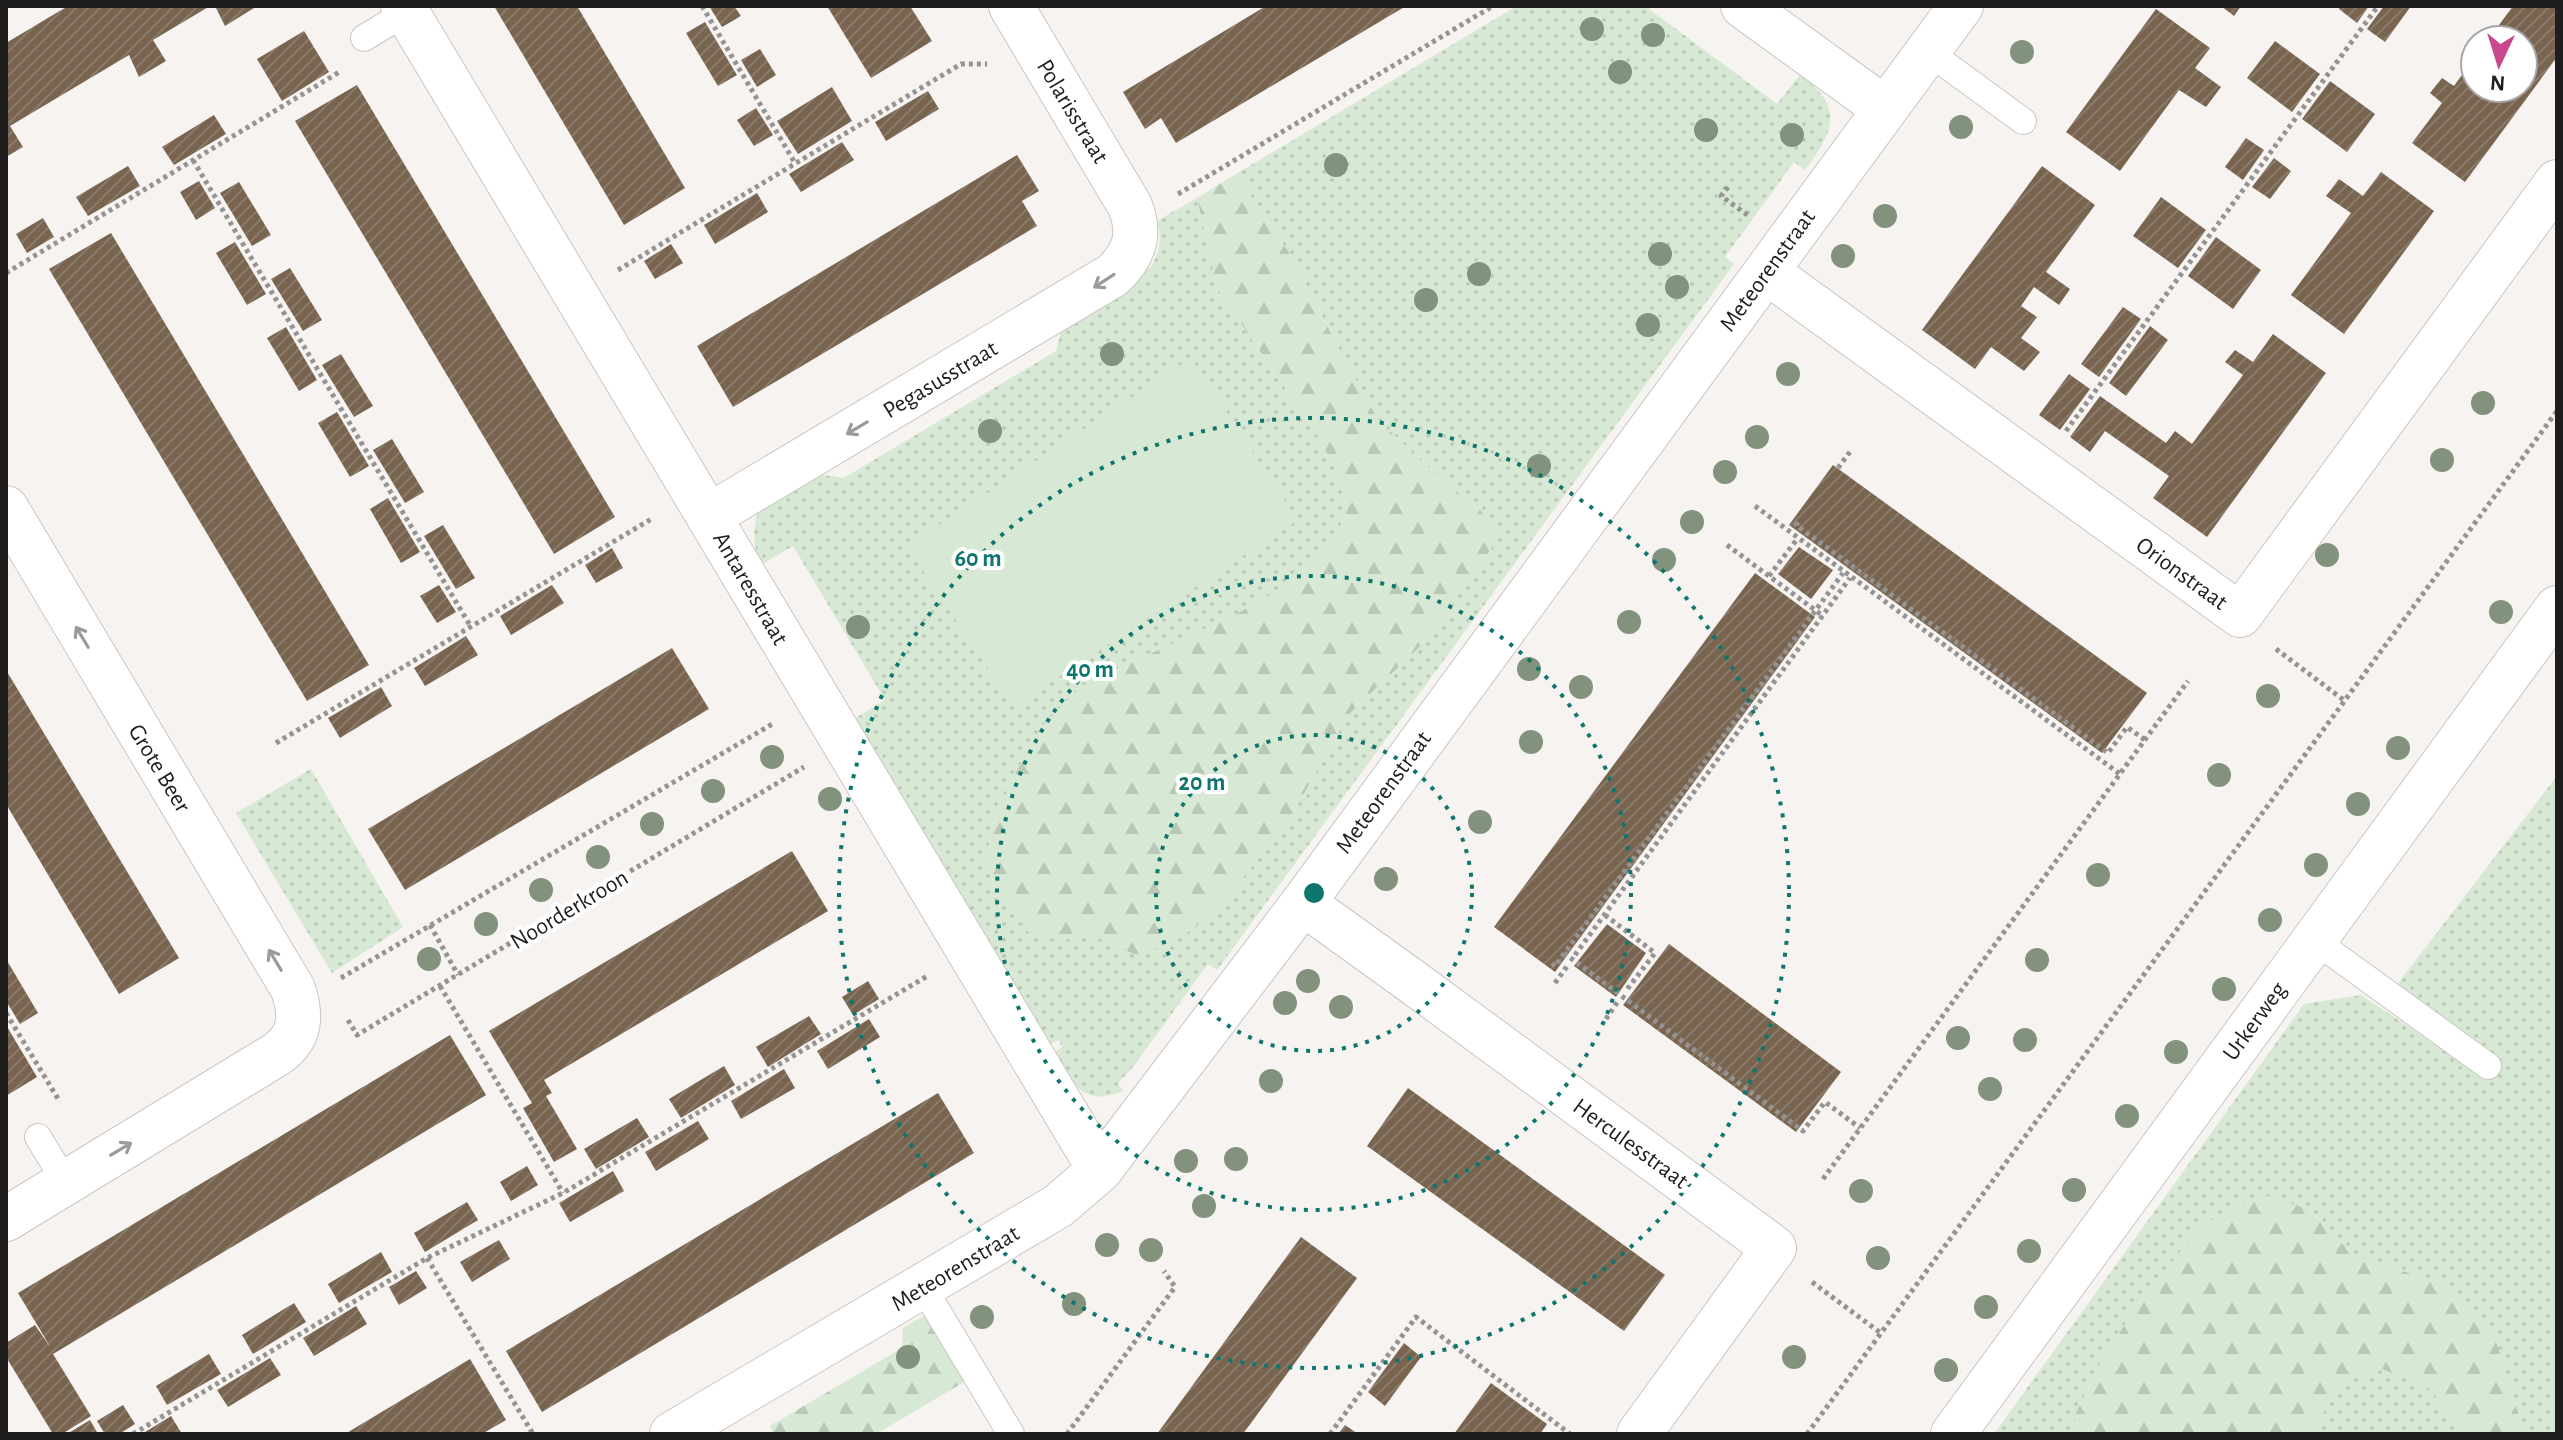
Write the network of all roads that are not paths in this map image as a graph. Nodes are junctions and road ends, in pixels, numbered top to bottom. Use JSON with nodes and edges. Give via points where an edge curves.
{"nodes":[{"id":1,"x":1011,"y":6,"type":"edge"},
{"id":2,"x":1743,"y":6,"type":"edge"},
{"id":3,"x":1961,"y":6,"type":"edge"},
{"id":4,"x":405,"y":9,"type":"edge"},
{"id":5,"x":364,"y":38,"type":"dead end"},
{"id":6,"x":1927,"y":51,"type":"junction"},
{"id":7,"x":1884,"y":108,"type":"junction"},
{"id":8,"x":2028,"y":127,"type":"dead end"},
{"id":9,"x":2557,"y":182,"type":"edge"},
{"id":10,"x":1134,"y":216,"type":"joint"},
{"id":11,"x":1767,"y":272,"type":"junction"},
{"id":12,"x":6,"y":508,"type":"edge"},
{"id":13,"x":709,"y":516,"type":"junction"},
{"id":14,"x":2557,"y":608,"type":"edge"},
{"id":15,"x":1303,"y":903,"type":"junction"},
{"id":16,"x":2314,"y":940,"type":"junction"},
{"id":17,"x":2488,"y":1066,"type":"dead end"},
{"id":18,"x":38,"y":1137,"type":"dead end"},
{"id":19,"x":1100,"y":1170,"type":"junction"},
{"id":20,"x":66,"y":1183,"type":"junction"},
{"id":21,"x":6,"y":1219,"type":"edge"},
{"id":22,"x":923,"y":1287,"type":"junction"},
{"id":23,"x":672,"y":1434,"type":"edge"},
{"id":24,"x":1011,"y":1434,"type":"edge"},
{"id":25,"x":1639,"y":1434,"type":"edge"},
{"id":26,"x":1953,"y":1434,"type":"edge"}],
"edges":[{"from":1,"to":10,"type":"street","name":"Polarisstraat"},
{"from":2,"to":7,"type":"street"},
{"from":3,"to":6,"type":"street","name":"Meteorenstraat"},
{"from":4,"to":5,"type":"lane"},
{"from":4,"to":13,"type":"street","name":"Antaresstraat"},
{"from":6,"to":7,"type":"street","name":"Meteorenstraat"},
{"from":6,"to":8,"type":"lane"},
{"from":7,"to":11,"type":"street","name":"Meteorenstraat"},
{"from":9,"to":11,"type":"street","name":"Orionstraat","via":[[2240,615]]},
{"from":10,"to":13,"type":"street","name":"Pegasusstraat","one_way":true,"via":[[1133,251],[1113,275]]},
{"from":11,"to":15,"type":"street","name":"Meteorenstraat"},
{"from":20,"to":12,"type":"street","name":"Grote Beer","one_way":true,"via":[[277,1054],[297,1032],[298,1012],[293,989]]},
{"from":13,"to":19,"type":"street","name":"Antaresstraat"},
{"from":14,"to":16,"type":"street","name":"Urkerweg"},
{"from":15,"to":19,"type":"street","name":"Meteorenstraat"},
{"from":15,"to":25,"type":"street","name":"Herculesstraat","via":[[1774,1248]]},
{"from":16,"to":17,"type":"lane"},
{"from":16,"to":26,"type":"street","name":"Urkerweg"},
{"from":18,"to":20,"type":"lane"},
{"from":19,"to":22,"type":"street","name":"Meteorenstraat","via":[[1058,1206]]},
{"from":20,"to":21,"type":"street"},
{"from":22,"to":23,"type":"street","name":"Meteorenstraat"},
{"from":22,"to":24,"type":"lane"}]}
